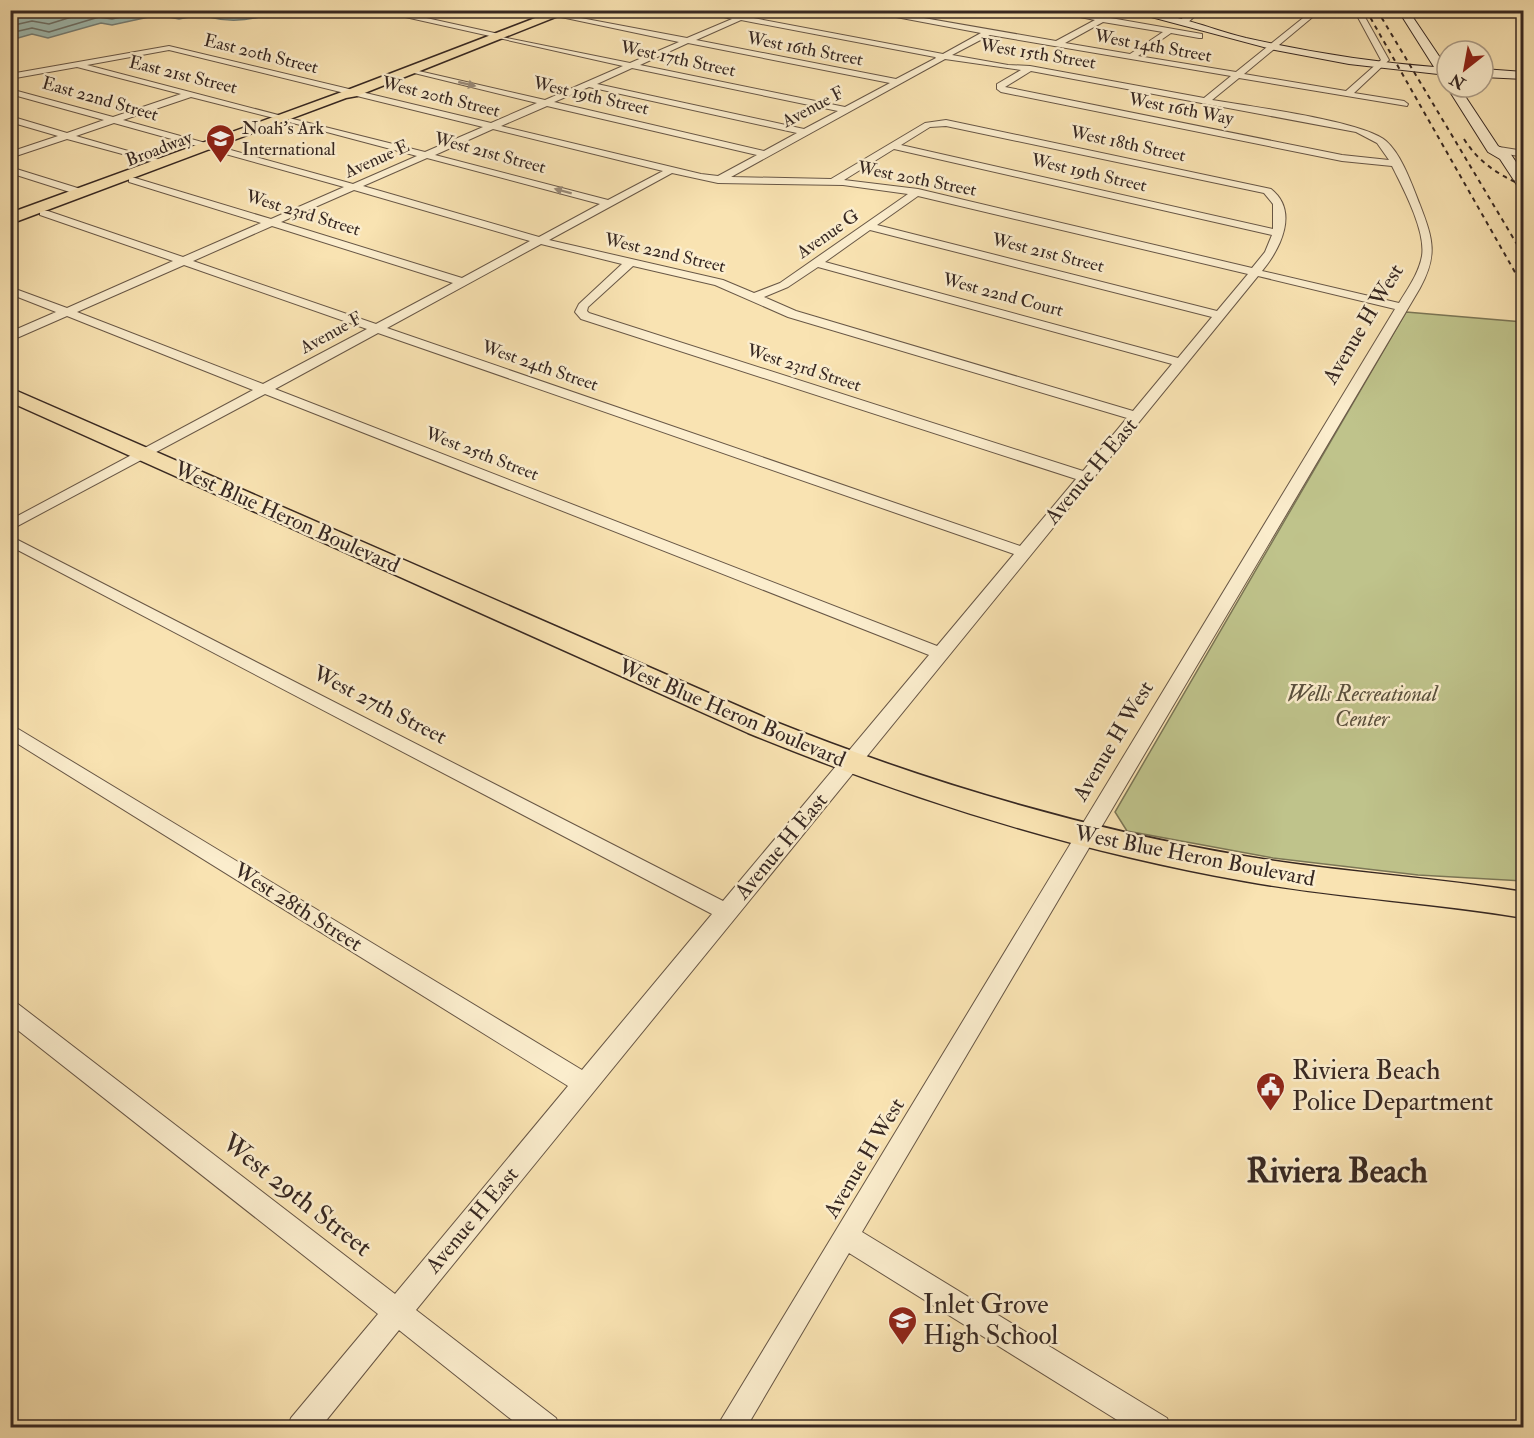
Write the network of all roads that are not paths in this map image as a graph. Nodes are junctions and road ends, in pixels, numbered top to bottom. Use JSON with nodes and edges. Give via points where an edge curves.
{"nodes":[{"id":1,"x":534,"y":10,"type":"edge"},
{"id":2,"x":582,"y":10,"type":"edge"},
{"id":3,"x":697,"y":10,"type":"edge"},
{"id":4,"x":862,"y":10,"type":"edge"},
{"id":5,"x":1049,"y":10,"type":"edge"},
{"id":6,"x":1131,"y":10,"type":"edge"},
{"id":7,"x":1199,"y":10,"type":"edge"},
{"id":8,"x":1318,"y":10,"type":"edge"},
{"id":9,"x":1357,"y":10,"type":"edge"},
{"id":10,"x":1403,"y":10,"type":"edge"},
{"id":11,"x":379,"y":11,"type":"edge"},
{"id":12,"x":755,"y":11,"type":"edge"},
{"id":13,"x":1110,"y":13,"type":"dead end"},
{"id":14,"x":563,"y":14,"type":"edge"},
{"id":15,"x":937,"y":14,"type":"dead end"},
{"id":16,"x":739,"y":18,"type":"junction"},
{"id":17,"x":1102,"y":19,"type":"junction"},
{"id":18,"x":923,"y":21,"type":"junction"},
{"id":19,"x":1183,"y":22,"type":"junction"},
{"id":20,"x":1169,"y":31,"type":"junction"},
{"id":21,"x":989,"y":32,"type":"junction"},
{"id":22,"x":1199,"y":36,"type":"dead end"},
{"id":23,"x":502,"y":38,"type":"junction"},
{"id":24,"x":687,"y":41,"type":"junction"},
{"id":25,"x":1057,"y":44,"type":"junction"},
{"id":26,"x":1275,"y":46,"type":"junction"},
{"id":27,"x":944,"y":56,"type":"junction"},
{"id":28,"x":1131,"y":57,"type":"junction"},
{"id":29,"x":1435,"y":58,"type":"edge"},
{"id":30,"x":75,"y":64,"type":"junction"},
{"id":31,"x":1382,"y":64,"type":"junction"},
{"id":32,"x":631,"y":65,"type":"junction"},
{"id":33,"x":1030,"y":68,"type":"junction"},
{"id":34,"x":410,"y":71,"type":"junction"},
{"id":35,"x":1435,"y":72,"type":"edge"},
{"id":36,"x":1495,"y":74,"type":"edge"},
{"id":37,"x":1239,"y":75,"type":"junction"},
{"id":38,"x":1524,"y":76,"type":"edge"},
{"id":39,"x":10,"y":77,"type":"edge"},
{"id":40,"x":898,"y":82,"type":"junction"},
{"id":41,"x":587,"y":84,"type":"junction"},
{"id":42,"x":10,"y":91,"type":"edge"},
{"id":43,"x":352,"y":93,"type":"junction"},
{"id":44,"x":190,"y":94,"type":"junction"},
{"id":45,"x":1348,"y":94,"type":"junction"},
{"id":46,"x":1461,"y":99,"type":"edge"},
{"id":47,"x":1207,"y":100,"type":"junction"},
{"id":48,"x":546,"y":103,"type":"junction"},
{"id":49,"x":1404,"y":104,"type":"dead end"},
{"id":50,"x":845,"y":110,"type":"junction"},
{"id":51,"x":287,"y":118,"type":"junction"},
{"id":52,"x":10,"y":119,"type":"edge"},
{"id":53,"x":114,"y":120,"type":"junction"},
{"id":54,"x":937,"y":123,"type":"joint"},
{"id":55,"x":492,"y":126,"type":"junction"},
{"id":56,"x":805,"y":132,"type":"junction"},
{"id":57,"x":66,"y":136,"type":"junction"},
{"id":58,"x":1372,"y":136,"type":"joint"},
{"id":59,"x":892,"y":146,"type":"junction"},
{"id":60,"x":211,"y":147,"type":"junction"},
{"id":61,"x":1494,"y":149,"type":"junction"},
{"id":62,"x":764,"y":154,"type":"junction"},
{"id":63,"x":1524,"y":154,"type":"edge"},
{"id":64,"x":10,"y":155,"type":"edge"},
{"id":65,"x":427,"y":155,"type":"junction"},
{"id":66,"x":160,"y":163,"type":"junction"},
{"id":67,"x":1394,"y":163,"type":"junction"},
{"id":68,"x":10,"y":170,"type":"edge"},
{"id":69,"x":669,"y":171,"type":"junction"},
{"id":70,"x":132,"y":180,"type":"junction"},
{"id":71,"x":718,"y":180,"type":"junction"},
{"id":72,"x":835,"y":182,"type":"junction"},
{"id":73,"x":354,"y":187,"type":"junction"},
{"id":74,"x":1520,"y":190,"type":"edge"},
{"id":75,"x":80,"y":192,"type":"junction"},
{"id":76,"x":918,"y":192,"type":"junction"},
{"id":77,"x":609,"y":203,"type":"junction"},
{"id":78,"x":44,"y":213,"type":"junction"},
{"id":79,"x":10,"y":219,"type":"edge"},
{"id":80,"x":273,"y":222,"type":"junction"},
{"id":81,"x":10,"y":226,"type":"edge"},
{"id":82,"x":868,"y":226,"type":"junction"},
{"id":83,"x":1279,"y":233,"type":"junction"},
{"id":84,"x":539,"y":241,"type":"junction"},
{"id":85,"x":183,"y":262,"type":"junction"},
{"id":86,"x":631,"y":262,"type":"junction"},
{"id":87,"x":817,"y":263,"type":"junction"},
{"id":88,"x":1255,"y":272,"type":"junction"},
{"id":89,"x":463,"y":282,"type":"junction"},
{"id":90,"x":10,"y":290,"type":"edge"},
{"id":91,"x":754,"y":297,"type":"junction"},
{"id":92,"x":1402,"y":308,"type":"junction"},
{"id":93,"x":68,"y":312,"type":"junction"},
{"id":94,"x":1220,"y":315,"type":"junction"},
{"id":95,"x":376,"y":329,"type":"junction"},
{"id":96,"x":10,"y":337,"type":"edge"},
{"id":97,"x":1180,"y":362,"type":"junction"},
{"id":98,"x":264,"y":390,"type":"junction"},
{"id":99,"x":10,"y":394,"type":"edge"},
{"id":100,"x":1136,"y":416,"type":"junction"},
{"id":101,"x":145,"y":453,"type":"junction"},
{"id":102,"x":1086,"y":477,"type":"junction"},
{"id":103,"x":10,"y":526,"type":"edge"},
{"id":104,"x":10,"y":540,"type":"edge"},
{"id":105,"x":1024,"y":552,"type":"junction"},
{"id":106,"x":939,"y":653,"type":"junction"},
{"id":107,"x":10,"y":730,"type":"edge"},
{"id":108,"x":849,"y":764,"type":"junction"},
{"id":109,"x":1085,"y":836,"type":"junction"},
{"id":110,"x":1514,"y":900,"type":"edge"},
{"id":111,"x":726,"y":912,"type":"junction"},
{"id":112,"x":10,"y":1011,"type":"edge"},
{"id":113,"x":585,"y":1084,"type":"junction"},
{"id":114,"x":845,"y":1236,"type":"junction"},
{"id":115,"x":398,"y":1310,"type":"junction"},
{"id":116,"x":301,"y":1428,"type":"edge"},
{"id":117,"x":546,"y":1428,"type":"edge"},
{"id":118,"x":730,"y":1428,"type":"edge"},
{"id":119,"x":1157,"y":1428,"type":"edge"}],
"edges":[{"from":1,"to":14,"type":"street","name":"West 16th Street"},
{"from":2,"to":14,"type":"main road","name":"Broadway"},
{"from":3,"to":16,"type":"street","name":"West 15th Street"},
{"from":4,"to":18,"type":"street","name":"West 14th Street"},
{"from":5,"to":17,"type":"street"},
{"from":6,"to":19,"type":"main road"},
{"from":7,"to":19,"type":"street"},
{"from":8,"to":26,"type":"street"},
{"from":9,"to":31,"type":"street","via":[[1385,60]]},
{"from":10,"to":29,"type":"main road"},
{"from":11,"to":23,"type":"street","name":"West 17th Street"},
{"from":12,"to":16,"type":"street","name":"Avenue E"},
{"from":13,"to":17,"type":"street"},
{"from":14,"to":23,"type":"main road","name":"Broadway"},
{"from":14,"to":24,"type":"street","name":"West 16th Street"},
{"from":15,"to":18,"type":"street"},
{"from":16,"to":24,"type":"street","name":"Avenue E"},
{"from":16,"to":27,"type":"street","name":"West 15th Street"},
{"from":17,"to":20,"type":"street"},
{"from":17,"to":25,"type":"street"},
{"from":18,"to":21,"type":"street","name":"West 14th Street"},
{"from":19,"to":26,"type":"main road"},
{"from":20,"to":22,"type":"street"},
{"from":20,"to":28,"type":"street"},
{"from":21,"to":25,"type":"street","name":"West 14th Street"},
{"from":21,"to":27,"type":"street","name":"Avenue F"},
{"from":23,"to":32,"type":"street","name":"West 17th Street"},
{"from":23,"to":34,"type":"main road","name":"Broadway"},
{"from":24,"to":32,"type":"street","name":"Avenue E"},
{"from":24,"to":40,"type":"street","name":"West 16th Street"},
{"from":25,"to":28,"type":"street","name":"West 14th Street"},
{"from":26,"to":31,"type":"main road"},
{"from":26,"to":37,"type":"street"},
{"from":27,"to":33,"type":"street","name":"West 15th Street"},
{"from":27,"to":40,"type":"street","name":"Avenue F"},
{"from":28,"to":37,"type":"street","name":"West 14th Street"},
{"from":30,"to":39,"type":"street"},
{"from":30,"to":43,"type":"street","name":"East 20th Street","via":[[162,47]]},
{"from":30,"to":44,"type":"street","name":"East 21st Street"},
{"from":31,"to":35,"type":"main road"},
{"from":31,"to":45,"type":"street"},
{"from":32,"to":41,"type":"street","name":"Avenue E"},
{"from":32,"to":50,"type":"street","name":"West 17th Street"},
{"from":33,"to":47,"type":"street","name":"West 15th Street"},
{"from":33,"to":67,"type":"street","name":"West 16th Way","via":[[1000,86],[1001,89],[1342,158]]},
{"from":34,"to":43,"type":"main road","name":"Broadway"},
{"from":34,"to":48,"type":"street","name":"West 19th Street","one_way":true},
{"from":36,"to":38,"type":"main road"},
{"from":37,"to":45,"type":"street","name":"West 14th Street"},
{"from":37,"to":47,"type":"street"},
{"from":40,"to":50,"type":"street","name":"Avenue F"},
{"from":41,"to":48,"type":"street","name":"Avenue E"},
{"from":41,"to":56,"type":"street"},
{"from":42,"to":53,"type":"street","name":"East 22nd Street"},
{"from":43,"to":51,"type":"main road","name":"Broadway"},
{"from":43,"to":55,"type":"street","name":"West 20th Street"},
{"from":44,"to":51,"type":"street","name":"East 21st Street"},
{"from":44,"to":53,"type":"street"},
{"from":45,"to":49,"type":"street","name":"West 14th Street"},
{"from":46,"to":61,"type":"main road"},
{"from":47,"to":58,"type":"street","name":"West 15th Street","via":[[1337,124]]},
{"from":48,"to":55,"type":"street","name":"Avenue E"},
{"from":48,"to":62,"type":"street","name":"West 19th Street"},
{"from":50,"to":56,"type":"street","name":"Avenue F"},
{"from":51,"to":60,"type":"main road","name":"Broadway"},
{"from":51,"to":65,"type":"street","name":"West 21st Street"},
{"from":52,"to":57,"type":"street"},
{"from":53,"to":57,"type":"street"},
{"from":53,"to":60,"type":"street","name":"East 22nd Street"},
{"from":54,"to":59,"type":"street","name":"Avenue G"},
{"from":54,"to":83,"type":"street","name":"West 18th Street","via":[[1267,190],[1274,196]]},
{"from":55,"to":65,"type":"street","name":"Avenue E"},
{"from":55,"to":69,"type":"street","name":"West 20th Street"},
{"from":56,"to":62,"type":"street","name":"Avenue F"},
{"from":57,"to":64,"type":"street"},
{"from":57,"to":66,"type":"street"},
{"from":58,"to":67,"type":"street","name":"Avenue H West","via":[[1386,145]]},
{"from":59,"to":72,"type":"street","name":"Avenue G"},
{"from":59,"to":83,"type":"street","name":"West 19th Street"},
{"from":60,"to":66,"type":"main road","name":"Broadway"},
{"from":60,"to":70,"type":"main road","name":"Broadway"},
{"from":60,"to":73,"type":"street","name":"West 22nd Street"},
{"from":61,"to":63,"type":"street"},
{"from":61,"to":74,"type":"main road","via":[[1491,154]]},
{"from":62,"to":71,"type":"street","name":"Avenue F"},
{"from":65,"to":73,"type":"street","name":"Avenue E"},
{"from":77,"to":65,"type":"street","name":"West 21st Street","one_way":true},
{"from":66,"to":75,"type":"main road","name":"Broadway"},
{"from":67,"to":92,"type":"street","name":"Avenue H West","via":[[1428,239],[1422,273]]},
{"from":68,"to":75,"type":"street"},
{"from":69,"to":71,"type":"street","name":"West 20th Street"},
{"from":69,"to":77,"type":"street","name":"Avenue F"},
{"from":70,"to":78,"type":"main road","name":"Broadway"},
{"from":70,"to":80,"type":"street","name":"West 23rd Street"},
{"from":71,"to":72,"type":"street","name":"West 20th Street"},
{"from":72,"to":76,"type":"street","name":"West 20th Street"},
{"from":73,"to":80,"type":"street","name":"Avenue E"},
{"from":73,"to":84,"type":"street","name":"West 22nd Street"},
{"from":75,"to":79,"type":"main road","name":"Broadway"},
{"from":76,"to":82,"type":"street","name":"Avenue G"},
{"from":76,"to":88,"type":"street","name":"West 20th Street"},
{"from":77,"to":84,"type":"street","name":"Avenue F"},
{"from":78,"to":81,"type":"main road","name":"Broadway"},
{"from":78,"to":85,"type":"street","name":"West 24th Street"},
{"from":80,"to":85,"type":"street","name":"Avenue E"},
{"from":80,"to":89,"type":"street","name":"West 23rd Street"},
{"from":82,"to":87,"type":"street","name":"Avenue G"},
{"from":82,"to":94,"type":"street","name":"West 21st Street"},
{"from":83,"to":88,"type":"street","name":"Avenue H East"},
{"from":84,"to":86,"type":"street","name":"West 22nd Street"},
{"from":84,"to":89,"type":"street","name":"Avenue F"},
{"from":85,"to":93,"type":"street","name":"Avenue E"},
{"from":85,"to":95,"type":"street","name":"West 24th Street"},
{"from":86,"to":91,"type":"street","name":"West 22nd Street","via":[[719,282]]},
{"from":86,"to":102,"type":"street","name":"West 23rd Street","via":[[583,306],[581,312],[585,316]]},
{"from":87,"to":91,"type":"street","name":"Avenue G","via":[[784,285]]},
{"from":87,"to":97,"type":"street","name":"West 22nd Court"},
{"from":88,"to":92,"type":"street","name":"West 20th Street"},
{"from":88,"to":94,"type":"street","name":"Avenue H East"},
{"from":89,"to":95,"type":"street","name":"Avenue F"},
{"from":90,"to":93,"type":"street","name":"West 25th Street"},
{"from":91,"to":100,"type":"street","name":"West 22nd Street","via":[[792,314]]},
{"from":92,"to":109,"type":"street","name":"Avenue H West"},
{"from":93,"to":96,"type":"street","name":"Avenue E"},
{"from":93,"to":98,"type":"street","name":"West 25th Street"},
{"from":94,"to":97,"type":"street","name":"Avenue H East"},
{"from":95,"to":98,"type":"street","name":"Avenue F"},
{"from":95,"to":105,"type":"street","name":"West 24th Street"},
{"from":97,"to":100,"type":"street","name":"Avenue H East"},
{"from":98,"to":101,"type":"street","name":"Avenue F"},
{"from":98,"to":106,"type":"street","name":"West 25th Street"},
{"from":99,"to":101,"type":"main road","name":"West Blue Heron Boulevard"},
{"from":100,"to":102,"type":"street","name":"Avenue H East"},
{"from":101,"to":103,"type":"street","name":"Avenue F"},
{"from":101,"to":108,"type":"main road","name":"West Blue Heron Boulevard"},
{"from":102,"to":105,"type":"street","name":"Avenue H East"},
{"from":104,"to":111,"type":"street","name":"West 27th Street"},
{"from":105,"to":106,"type":"street","name":"Avenue H East"},
{"from":106,"to":108,"type":"street","name":"Avenue H East"},
{"from":107,"to":113,"type":"street","name":"West 28th Street"},
{"from":108,"to":109,"type":"main road","name":"West Blue Heron Boulevard","via":[[990,811]]},
{"from":108,"to":111,"type":"street","name":"Avenue H East"},
{"from":109,"to":110,"type":"main road","name":"West Blue Heron Boulevard","via":[[1244,869],[1337,883]]},
{"from":109,"to":114,"type":"street","name":"Avenue H West"},
{"from":111,"to":113,"type":"street","name":"Avenue H East"},
{"from":112,"to":115,"type":"street","name":"West 29th Street"},
{"from":113,"to":115,"type":"street","name":"Avenue H East"},
{"from":114,"to":118,"type":"street","name":"Avenue H West"},
{"from":114,"to":119,"type":"street"},
{"from":115,"to":116,"type":"street","name":"Avenue H East"},
{"from":115,"to":117,"type":"street","name":"West 29th Street"}]}
